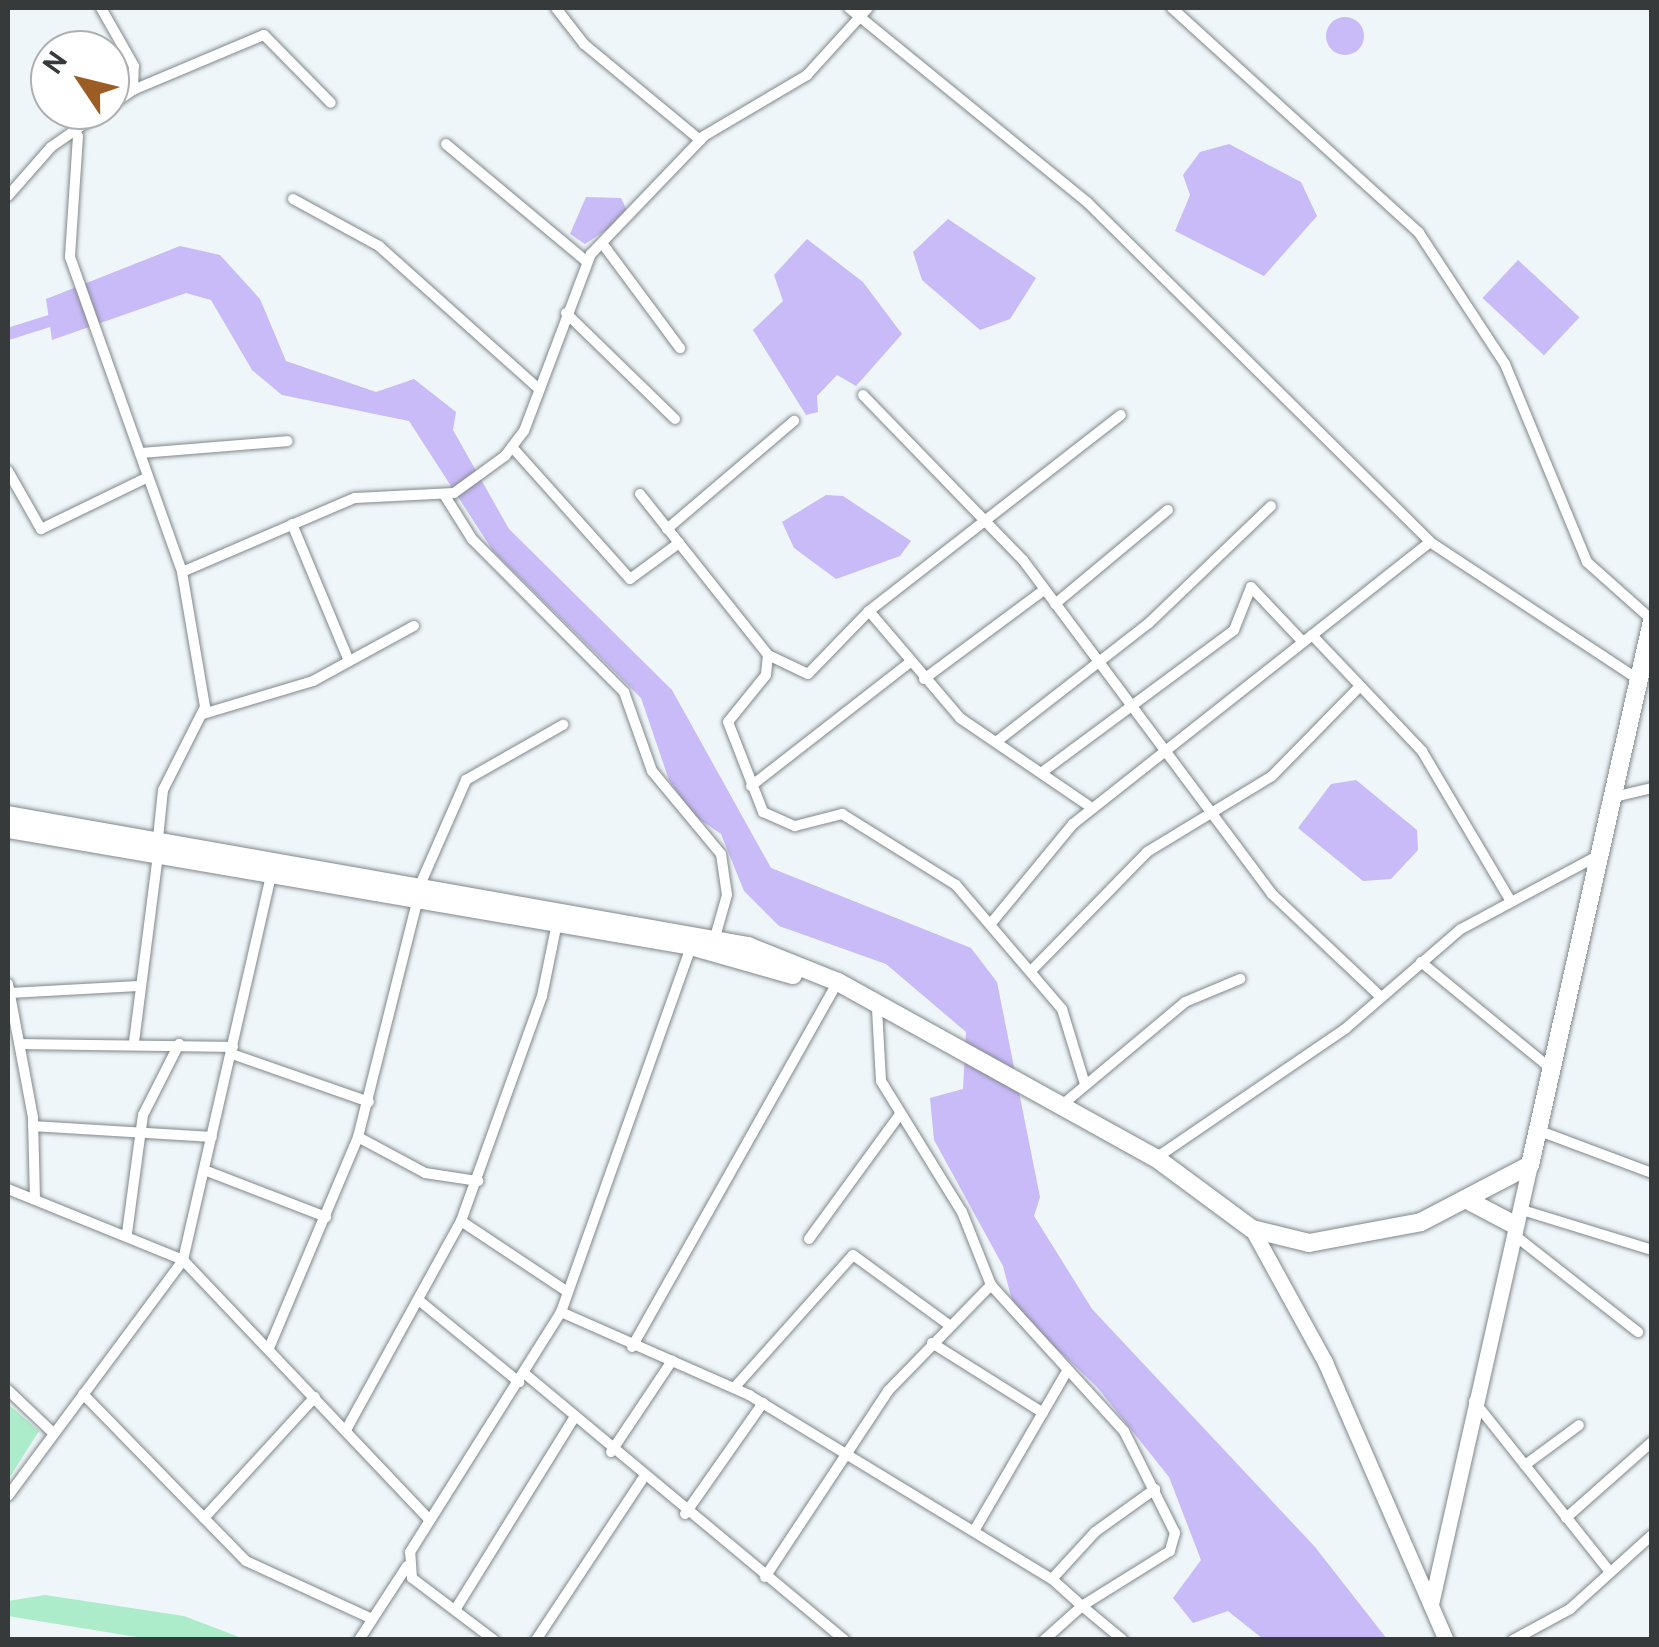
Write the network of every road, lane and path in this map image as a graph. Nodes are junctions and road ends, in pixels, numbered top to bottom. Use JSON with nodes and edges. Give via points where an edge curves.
{"nodes":[{"id":1,"x":102,"y":8,"type":"edge"},
{"id":2,"x":556,"y":8,"type":"edge"},
{"id":3,"x":849,"y":8,"type":"edge"},
{"id":4,"x":868,"y":8,"type":"edge"},
{"id":5,"x":1172,"y":8,"type":"edge"},
{"id":6,"x":861,"y":18,"type":"junction"},
{"id":7,"x":133,"y":90,"type":"junction"},
{"id":8,"x":331,"y":103,"type":"dead end"},
{"id":9,"x":78,"y":136,"type":"junction"},
{"id":10,"x":700,"y":140,"type":"junction"},
{"id":11,"x":446,"y":144,"type":"dead end"},
{"id":12,"x":8,"y":196,"type":"edge"},
{"id":13,"x":293,"y":199,"type":"dead end"},
{"id":14,"x":602,"y":243,"type":"junction"},
{"id":15,"x":586,"y":261,"type":"junction"},
{"id":16,"x":566,"y":313,"type":"junction"},
{"id":17,"x":680,"y":348,"type":"dead end"},
{"id":18,"x":539,"y":389,"type":"junction"},
{"id":19,"x":864,"y":394,"type":"dead end"},
{"id":20,"x":1121,"y":415,"type":"dead end"},
{"id":21,"x":674,"y":418,"type":"dead end"},
{"id":22,"x":794,"y":421,"type":"dead end"},
{"id":23,"x":288,"y":441,"type":"dead end"},
{"id":24,"x":140,"y":452,"type":"junction"},
{"id":25,"x":509,"y":452,"type":"junction"},
{"id":26,"x":8,"y":470,"type":"edge"},
{"id":27,"x":148,"y":477,"type":"junction"},
{"id":28,"x":640,"y":494,"type":"dead end"},
{"id":29,"x":449,"y":495,"type":"junction"},
{"id":30,"x":1271,"y":506,"type":"dead end"},
{"id":31,"x":1168,"y":510,"type":"dead end"},
{"id":32,"x":988,"y":519,"type":"junction"},
{"id":33,"x":292,"y":524,"type":"junction"},
{"id":34,"x":668,"y":529,"type":"junction"},
{"id":35,"x":1430,"y":542,"type":"junction"},
{"id":36,"x":679,"y":543,"type":"junction"},
{"id":37,"x":182,"y":572,"type":"junction"},
{"id":38,"x":1044,"y":590,"type":"junction"},
{"id":39,"x":1055,"y":604,"type":"junction"},
{"id":40,"x":869,"y":611,"type":"junction"},
{"id":41,"x":1652,"y":620,"type":"edge"},
{"id":42,"x":414,"y":626,"type":"dead end"},
{"id":43,"x":1308,"y":639,"type":"junction"},
{"id":44,"x":768,"y":655,"type":"junction"},
{"id":45,"x":349,"y":661,"type":"junction"},
{"id":46,"x":910,"y":662,"type":"junction"},
{"id":47,"x":1100,"y":663,"type":"junction"},
{"id":48,"x":924,"y":678,"type":"junction"},
{"id":49,"x":1638,"y":680,"type":"junction"},
{"id":50,"x":1360,"y":686,"type":"junction"},
{"id":51,"x":1129,"y":704,"type":"junction"},
{"id":52,"x":203,"y":714,"type":"junction"},
{"id":53,"x":562,"y":725,"type":"dead end"},
{"id":54,"x":996,"y":742,"type":"junction"},
{"id":55,"x":1165,"y":757,"type":"junction"},
{"id":56,"x":1042,"y":774,"type":"junction"},
{"id":57,"x":751,"y":786,"type":"junction"},
{"id":58,"x":1652,"y":788,"type":"edge"},
{"id":59,"x":1609,"y":798,"type":"junction"},
{"id":60,"x":1092,"y":808,"type":"junction"},
{"id":61,"x":8,"y":815,"type":"edge"},
{"id":62,"x":1210,"y":815,"type":"junction"},
{"id":63,"x":8,"y":829,"type":"edge"},
{"id":64,"x":158,"y":844,"type":"junction"},
{"id":65,"x":1594,"y":856,"type":"junction"},
{"id":66,"x":272,"y":870,"type":"junction"},
{"id":67,"x":419,"y":891,"type":"junction"},
{"id":68,"x":1510,"y":900,"type":"junction"},
{"id":69,"x":993,"y":921,"type":"junction"},
{"id":70,"x":557,"y":923,"type":"junction"},
{"id":71,"x":715,"y":937,"type":"junction"},
{"id":72,"x":691,"y":946,"type":"junction"},
{"id":73,"x":1421,"y":962,"type":"junction"},
{"id":74,"x":1031,"y":971,"type":"junction"},
{"id":75,"x":1240,"y":980,"type":"dead end"},
{"id":76,"x":138,"y":986,"type":"junction"},
{"id":77,"x":9,"y":988,"type":"edge"},
{"id":78,"x":842,"y":992,"type":"junction"},
{"id":79,"x":1381,"y":998,"type":"junction"},
{"id":80,"x":876,"y":1009,"type":"junction"},
{"id":81,"x":134,"y":1042,"type":"junction"},
{"id":82,"x":22,"y":1044,"type":"junction"},
{"id":83,"x":179,"y":1044,"type":"junction"},
{"id":84,"x":233,"y":1051,"type":"junction"},
{"id":85,"x":1550,"y":1068,"type":"junction"},
{"id":86,"x":1085,"y":1084,"type":"junction"},
{"id":87,"x":1054,"y":1101,"type":"junction"},
{"id":88,"x":368,"y":1102,"type":"junction"},
{"id":89,"x":900,"y":1114,"type":"junction"},
{"id":90,"x":33,"y":1126,"type":"junction"},
{"id":91,"x":1537,"y":1130,"type":"junction"},
{"id":92,"x":139,"y":1131,"type":"junction"},
{"id":93,"x":212,"y":1137,"type":"junction"},
{"id":94,"x":358,"y":1137,"type":"junction"},
{"id":95,"x":1156,"y":1158,"type":"junction"},
{"id":96,"x":1530,"y":1164,"type":"junction"},
{"id":97,"x":204,"y":1170,"type":"junction"},
{"id":98,"x":1652,"y":1173,"type":"edge"},
{"id":99,"x":478,"y":1181,"type":"junction"},
{"id":100,"x":8,"y":1189,"type":"edge"},
{"id":101,"x":36,"y":1199,"type":"junction"},
{"id":102,"x":1472,"y":1202,"type":"junction"},
{"id":103,"x":326,"y":1217,"type":"junction"},
{"id":104,"x":461,"y":1221,"type":"junction"},
{"id":105,"x":1516,"y":1223,"type":"junction"},
{"id":106,"x":1252,"y":1228,"type":"junction"},
{"id":107,"x":127,"y":1233,"type":"junction"},
{"id":108,"x":808,"y":1240,"type":"dead end"},
{"id":109,"x":1652,"y":1250,"type":"edge"},
{"id":110,"x":183,"y":1260,"type":"junction"},
{"id":111,"x":992,"y":1285,"type":"junction"},
{"id":112,"x":568,"y":1292,"type":"junction"},
{"id":113,"x":421,"y":1302,"type":"junction"},
{"id":114,"x":561,"y":1312,"type":"junction"},
{"id":115,"x":949,"y":1325,"type":"junction"},
{"id":116,"x":1638,"y":1332,"type":"dead end"},
{"id":117,"x":932,"y":1343,"type":"junction"},
{"id":118,"x":632,"y":1347,"type":"junction"},
{"id":119,"x":269,"y":1348,"type":"junction"},
{"id":120,"x":672,"y":1361,"type":"junction"},
{"id":121,"x":1067,"y":1371,"type":"junction"},
{"id":122,"x":522,"y":1377,"type":"junction"},
{"id":123,"x":734,"y":1388,"type":"junction"},
{"id":124,"x":8,"y":1390,"type":"edge"},
{"id":125,"x":83,"y":1394,"type":"junction"},
{"id":126,"x":314,"y":1397,"type":"junction"},
{"id":127,"x":1474,"y":1400,"type":"junction"},
{"id":128,"x":763,"y":1403,"type":"junction"},
{"id":129,"x":1043,"y":1413,"type":"junction"},
{"id":130,"x":574,"y":1418,"type":"junction"},
{"id":131,"x":1579,"y":1425,"type":"dead end"},
{"id":132,"x":346,"y":1430,"type":"junction"},
{"id":133,"x":51,"y":1432,"type":"junction"},
{"id":134,"x":1652,"y":1442,"type":"edge"},
{"id":135,"x":611,"y":1452,"type":"junction"},
{"id":136,"x":845,"y":1452,"type":"junction"},
{"id":137,"x":1525,"y":1465,"type":"junction"},
{"id":138,"x":642,"y":1480,"type":"junction"},
{"id":139,"x":1155,"y":1490,"type":"junction"},
{"id":140,"x":8,"y":1496,"type":"edge"},
{"id":141,"x":685,"y":1514,"type":"junction"},
{"id":142,"x":204,"y":1518,"type":"junction"},
{"id":143,"x":1566,"y":1518,"type":"junction"},
{"id":144,"x":429,"y":1519,"type":"junction"},
{"id":145,"x":974,"y":1531,"type":"junction"},
{"id":146,"x":1652,"y":1535,"type":"edge"},
{"id":147,"x":407,"y":1566,"type":"junction"},
{"id":148,"x":1610,"y":1572,"type":"junction"},
{"id":149,"x":765,"y":1577,"type":"junction"},
{"id":150,"x":1052,"y":1579,"type":"junction"},
{"id":151,"x":1432,"y":1604,"type":"junction"},
{"id":152,"x":1082,"y":1606,"type":"junction"},
{"id":153,"x":455,"y":1610,"type":"junction"},
{"id":154,"x":370,"y":1618,"type":"junction"},
{"id":155,"x":358,"y":1640,"type":"edge"},
{"id":156,"x":494,"y":1640,"type":"edge"},
{"id":157,"x":536,"y":1640,"type":"edge"},
{"id":158,"x":844,"y":1640,"type":"edge"},
{"id":159,"x":1044,"y":1640,"type":"edge"},
{"id":160,"x":1124,"y":1640,"type":"edge"},
{"id":161,"x":1446,"y":1640,"type":"edge"},
{"id":162,"x":1513,"y":1640,"type":"edge"}],
"edges":[{"from":1,"to":7,"type":"street","via":[[134,66]]},
{"from":2,"to":10,"type":"street","via":[[584,44]]},
{"from":3,"to":6,"type":"street"},
{"from":4,"to":6,"type":"street"},
{"from":5,"to":41,"type":"street","via":[[1419,233],[1505,364],[1587,562]]},
{"from":6,"to":10,"type":"street","via":[[807,74]]},
{"from":6,"to":35,"type":"street","via":[[1087,202]]},
{"from":7,"to":8,"type":"street","via":[[264,35]]},
{"from":7,"to":9,"type":"street"},
{"from":9,"to":12,"type":"street","via":[[50,147]]},
{"from":9,"to":24,"type":"street","via":[[70,256],[91,334]]},
{"from":10,"to":14,"type":"street"},
{"from":11,"to":15,"type":"street"},
{"from":13,"to":18,"type":"street","via":[[379,246]]},
{"from":14,"to":15,"type":"street"},
{"from":14,"to":17,"type":"street"},
{"from":15,"to":16,"type":"street"},
{"from":16,"to":18,"type":"street"},
{"from":16,"to":21,"type":"street"},
{"from":18,"to":25,"type":"street"},
{"from":19,"to":32,"type":"street"},
{"from":20,"to":32,"type":"street"},
{"from":22,"to":34,"type":"street"},
{"from":23,"to":24,"type":"street"},
{"from":24,"to":27,"type":"street"},
{"from":25,"to":29,"type":"street"},
{"from":25,"to":36,"type":"street","via":[[630,578]]},
{"from":26,"to":27,"type":"street","via":[[41,529]]},
{"from":27,"to":37,"type":"street"},
{"from":28,"to":34,"type":"street"},
{"from":29,"to":33,"type":"street","via":[[355,498]]},
{"from":29,"to":71,"type":"street","via":[[472,539],[620,685],[652,771],[721,854],[728,895]]},
{"from":30,"to":47,"type":"street"},
{"from":31,"to":39,"type":"street"},
{"from":32,"to":38,"type":"street"},
{"from":32,"to":40,"type":"street"},
{"from":33,"to":37,"type":"street"},
{"from":33,"to":45,"type":"street"},
{"from":34,"to":36,"type":"street"},
{"from":35,"to":43,"type":"street"},
{"from":35,"to":49,"type":"street"},
{"from":36,"to":44,"type":"street"},
{"from":37,"to":52,"type":"street"},
{"from":38,"to":39,"type":"street"},
{"from":38,"to":48,"type":"street"},
{"from":39,"to":47,"type":"street"},
{"from":40,"to":44,"type":"street","via":[[808,674]]},
{"from":40,"to":46,"type":"street"},
{"from":41,"to":49,"type":"highway"},
{"from":42,"to":45,"type":"street"},
{"from":43,"to":50,"type":"street"},
{"from":43,"to":51,"type":"street","via":[[1251,587],[1234,630]]},
{"from":43,"to":55,"type":"street"},
{"from":44,"to":57,"type":"street","via":[[766,674],[728,722]]},
{"from":45,"to":52,"type":"street"},
{"from":46,"to":48,"type":"street"},
{"from":46,"to":57,"type":"street"},
{"from":47,"to":51,"type":"street"},
{"from":47,"to":54,"type":"street"},
{"from":48,"to":54,"type":"street"},
{"from":49,"to":59,"type":"highway"},
{"from":50,"to":62,"type":"street","via":[[1272,776]]},
{"from":50,"to":68,"type":"street","via":[[1445,783]]},
{"from":51,"to":55,"type":"street"},
{"from":51,"to":56,"type":"street"},
{"from":52,"to":64,"type":"street","via":[[163,790]]},
{"from":53,"to":67,"type":"street","via":[[466,780]]},
{"from":54,"to":56,"type":"street"},
{"from":55,"to":60,"type":"street"},
{"from":55,"to":62,"type":"street"},
{"from":56,"to":60,"type":"street"},
{"from":57,"to":69,"type":"street","via":[[764,812],[789,825],[842,814],[956,886]]},
{"from":58,"to":59,"type":"street"},
{"from":59,"to":65,"type":"highway"},
{"from":60,"to":69,"type":"street"},
{"from":61,"to":64,"type":"highway"},
{"from":62,"to":74,"type":"street","via":[[1147,852]]},
{"from":62,"to":79,"type":"street","via":[[1272,894]]},
{"from":63,"to":64,"type":"highway"},
{"from":64,"to":66,"type":"highway"},
{"from":64,"to":67,"type":"highway"},
{"from":64,"to":76,"type":"street"},
{"from":65,"to":68,"type":"street"},
{"from":65,"to":85,"type":"highway"},
{"from":66,"to":67,"type":"highway"},
{"from":66,"to":84,"type":"street"},
{"from":67,"to":70,"type":"highway"},
{"from":67,"to":71,"type":"highway"},
{"from":67,"to":88,"type":"street"},
{"from":68,"to":73,"type":"street"},
{"from":69,"to":74,"type":"street"},
{"from":70,"to":72,"type":"highway"},
{"from":70,"to":99,"type":"street","via":[[542,996]]},
{"from":71,"to":78,"type":"highway"},
{"from":72,"to":78,"type":"highway"},
{"from":72,"to":112,"type":"street"},
{"from":73,"to":79,"type":"street"},
{"from":73,"to":85,"type":"street"},
{"from":74,"to":86,"type":"street","via":[[1068,1020]]},
{"from":75,"to":86,"type":"street","via":[[1185,1002]]},
{"from":76,"to":77,"type":"street"},
{"from":76,"to":81,"type":"street"},
{"from":77,"to":82,"type":"street"},
{"from":78,"to":80,"type":"highway"},
{"from":78,"to":118,"type":"street"},
{"from":79,"to":95,"type":"street"},
{"from":80,"to":87,"type":"highway"},
{"from":80,"to":89,"type":"street","via":[[876,1062]]},
{"from":81,"to":82,"type":"street"},
{"from":81,"to":83,"type":"street"},
{"from":82,"to":90,"type":"street"},
{"from":83,"to":84,"type":"street"},
{"from":83,"to":92,"type":"street"},
{"from":84,"to":88,"type":"street"},
{"from":84,"to":93,"type":"street"},
{"from":85,"to":91,"type":"highway"},
{"from":86,"to":87,"type":"street"},
{"from":87,"to":95,"type":"highway"},
{"from":88,"to":94,"type":"street"},
{"from":89,"to":108,"type":"street"},
{"from":89,"to":111,"type":"street","via":[[962,1212]]},
{"from":90,"to":92,"type":"street"},
{"from":90,"to":101,"type":"street"},
{"from":91,"to":96,"type":"highway"},
{"from":91,"to":98,"type":"street"},
{"from":92,"to":93,"type":"street"},
{"from":92,"to":107,"type":"street"},
{"from":93,"to":97,"type":"street"},
{"from":94,"to":99,"type":"street","via":[[425,1172]]},
{"from":94,"to":103,"type":"street"},
{"from":95,"to":106,"type":"highway"},
{"from":96,"to":102,"type":"highway"},
{"from":96,"to":105,"type":"main road"},
{"from":97,"to":103,"type":"street"},
{"from":97,"to":110,"type":"street"},
{"from":99,"to":104,"type":"street"},
{"from":100,"to":101,"type":"street"},
{"from":101,"to":107,"type":"street"},
{"from":102,"to":105,"type":"highway"},
{"from":102,"to":106,"type":"highway","via":[[1420,1222],[1309,1243]]},
{"from":103,"to":119,"type":"street"},
{"from":104,"to":112,"type":"street"},
{"from":104,"to":113,"type":"street"},
{"from":105,"to":109,"type":"street"},
{"from":105,"to":116,"type":"street"},
{"from":105,"to":127,"type":"main road"},
{"from":106,"to":151,"type":"main road","via":[[1325,1362]]},
{"from":107,"to":110,"type":"street"},
{"from":110,"to":119,"type":"street"},
{"from":110,"to":125,"type":"street"},
{"from":111,"to":115,"type":"street"},
{"from":111,"to":121,"type":"street"},
{"from":112,"to":114,"type":"street"},
{"from":113,"to":122,"type":"street"},
{"from":113,"to":132,"type":"street"},
{"from":114,"to":118,"type":"street"},
{"from":114,"to":122,"type":"street"},
{"from":115,"to":117,"type":"street"},
{"from":115,"to":123,"type":"street","via":[[853,1255]]},
{"from":117,"to":129,"type":"street"},
{"from":117,"to":136,"type":"street"},
{"from":118,"to":120,"type":"street"},
{"from":119,"to":126,"type":"street"},
{"from":120,"to":123,"type":"street"},
{"from":120,"to":135,"type":"street"},
{"from":121,"to":129,"type":"street"},
{"from":121,"to":139,"type":"street","via":[[1124,1431]]},
{"from":122,"to":130,"type":"street"},
{"from":122,"to":144,"type":"street"},
{"from":123,"to":128,"type":"street"},
{"from":124,"to":133,"type":"street"},
{"from":125,"to":133,"type":"street"},
{"from":125,"to":142,"type":"street"},
{"from":126,"to":132,"type":"street"},
{"from":126,"to":142,"type":"street"},
{"from":127,"to":137,"type":"street"},
{"from":127,"to":151,"type":"main road"},
{"from":128,"to":136,"type":"street"},
{"from":128,"to":141,"type":"street"},
{"from":129,"to":145,"type":"street"},
{"from":130,"to":135,"type":"street"},
{"from":130,"to":153,"type":"street"},
{"from":131,"to":137,"type":"street"},
{"from":132,"to":144,"type":"street"},
{"from":133,"to":140,"type":"street"},
{"from":134,"to":143,"type":"street"},
{"from":135,"to":138,"type":"street"},
{"from":136,"to":145,"type":"street"},
{"from":136,"to":149,"type":"street"},
{"from":137,"to":143,"type":"street"},
{"from":138,"to":141,"type":"street"},
{"from":138,"to":157,"type":"street"},
{"from":139,"to":150,"type":"street","via":[[1095,1532]]},
{"from":139,"to":152,"type":"street","via":[[1175,1542]]},
{"from":141,"to":149,"type":"street"},
{"from":142,"to":154,"type":"street","via":[[265,1574]]},
{"from":143,"to":148,"type":"street"},
{"from":144,"to":147,"type":"street"},
{"from":145,"to":150,"type":"street"},
{"from":146,"to":148,"type":"street"},
{"from":147,"to":153,"type":"street"},
{"from":147,"to":154,"type":"street"},
{"from":148,"to":162,"type":"street","via":[[1570,1609]]},
{"from":149,"to":158,"type":"street"},
{"from":150,"to":152,"type":"street"},
{"from":151,"to":161,"type":"main road"},
{"from":152,"to":159,"type":"street"},
{"from":152,"to":160,"type":"street"},
{"from":153,"to":156,"type":"street"},
{"from":154,"to":155,"type":"street"}]}
